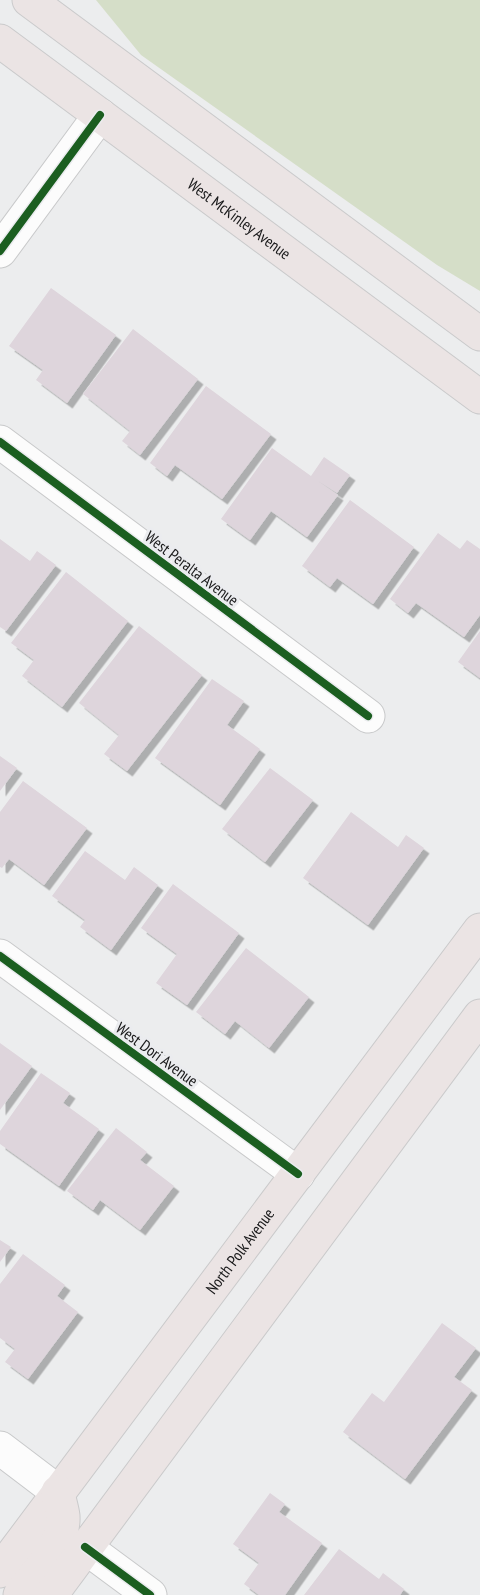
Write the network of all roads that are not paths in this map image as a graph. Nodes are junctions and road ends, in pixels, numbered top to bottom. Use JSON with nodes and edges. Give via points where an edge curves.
{"nodes":[{"id":1,"x":29,"y":0,"type":"edge"},
{"id":2,"x":0,"y":41,"type":"edge"},
{"id":3,"x":100,"y":116,"type":"junction"},
{"id":4,"x":0,"y":251,"type":"edge"},
{"id":5,"x":480,"y":334,"type":"edge"},
{"id":6,"x":480,"y":397,"type":"edge"},
{"id":7,"x":0,"y":442,"type":"edge"},
{"id":8,"x":368,"y":716,"type":"dead end"},
{"id":9,"x":480,"y":930,"type":"edge"},
{"id":10,"x":0,"y":956,"type":"edge"},
{"id":11,"x":480,"y":1016,"type":"edge"},
{"id":12,"x":298,"y":1174,"type":"junction"},
{"id":13,"x":0,"y":1448,"type":"edge"},
{"id":14,"x":58,"y":1492,"type":"junction"},
{"id":15,"x":85,"y":1547,"type":"junction"},
{"id":16,"x":0,"y":1571,"type":"edge"},
{"id":17,"x":20,"y":1595,"type":"edge"},
{"id":18,"x":51,"y":1595,"type":"edge"},
{"id":19,"x":150,"y":1595,"type":"edge"}],
"edges":[{"from":1,"to":5,"type":"main road"},
{"from":2,"to":3,"type":"main road","name":"West McKinley Avenue"},
{"from":3,"to":4,"type":"street"},
{"from":3,"to":6,"type":"main road","name":"West McKinley Avenue"},
{"from":7,"to":8,"type":"street","name":"West Peralta Avenue"},
{"from":9,"to":12,"type":"main road","name":"North Polk Avenue"},
{"from":10,"to":12,"type":"street","name":"West Dori Avenue"},
{"from":11,"to":15,"type":"main road"},
{"from":12,"to":14,"type":"main road","name":"North Polk Avenue"},
{"from":13,"to":14,"type":"street"},
{"from":14,"to":16,"type":"main road","name":"North Polk Avenue"},
{"from":14,"to":17,"type":"main road","via":[[63,1515],[58,1543]]},
{"from":15,"to":18,"type":"main road"},
{"from":15,"to":19,"type":"street"}]}
